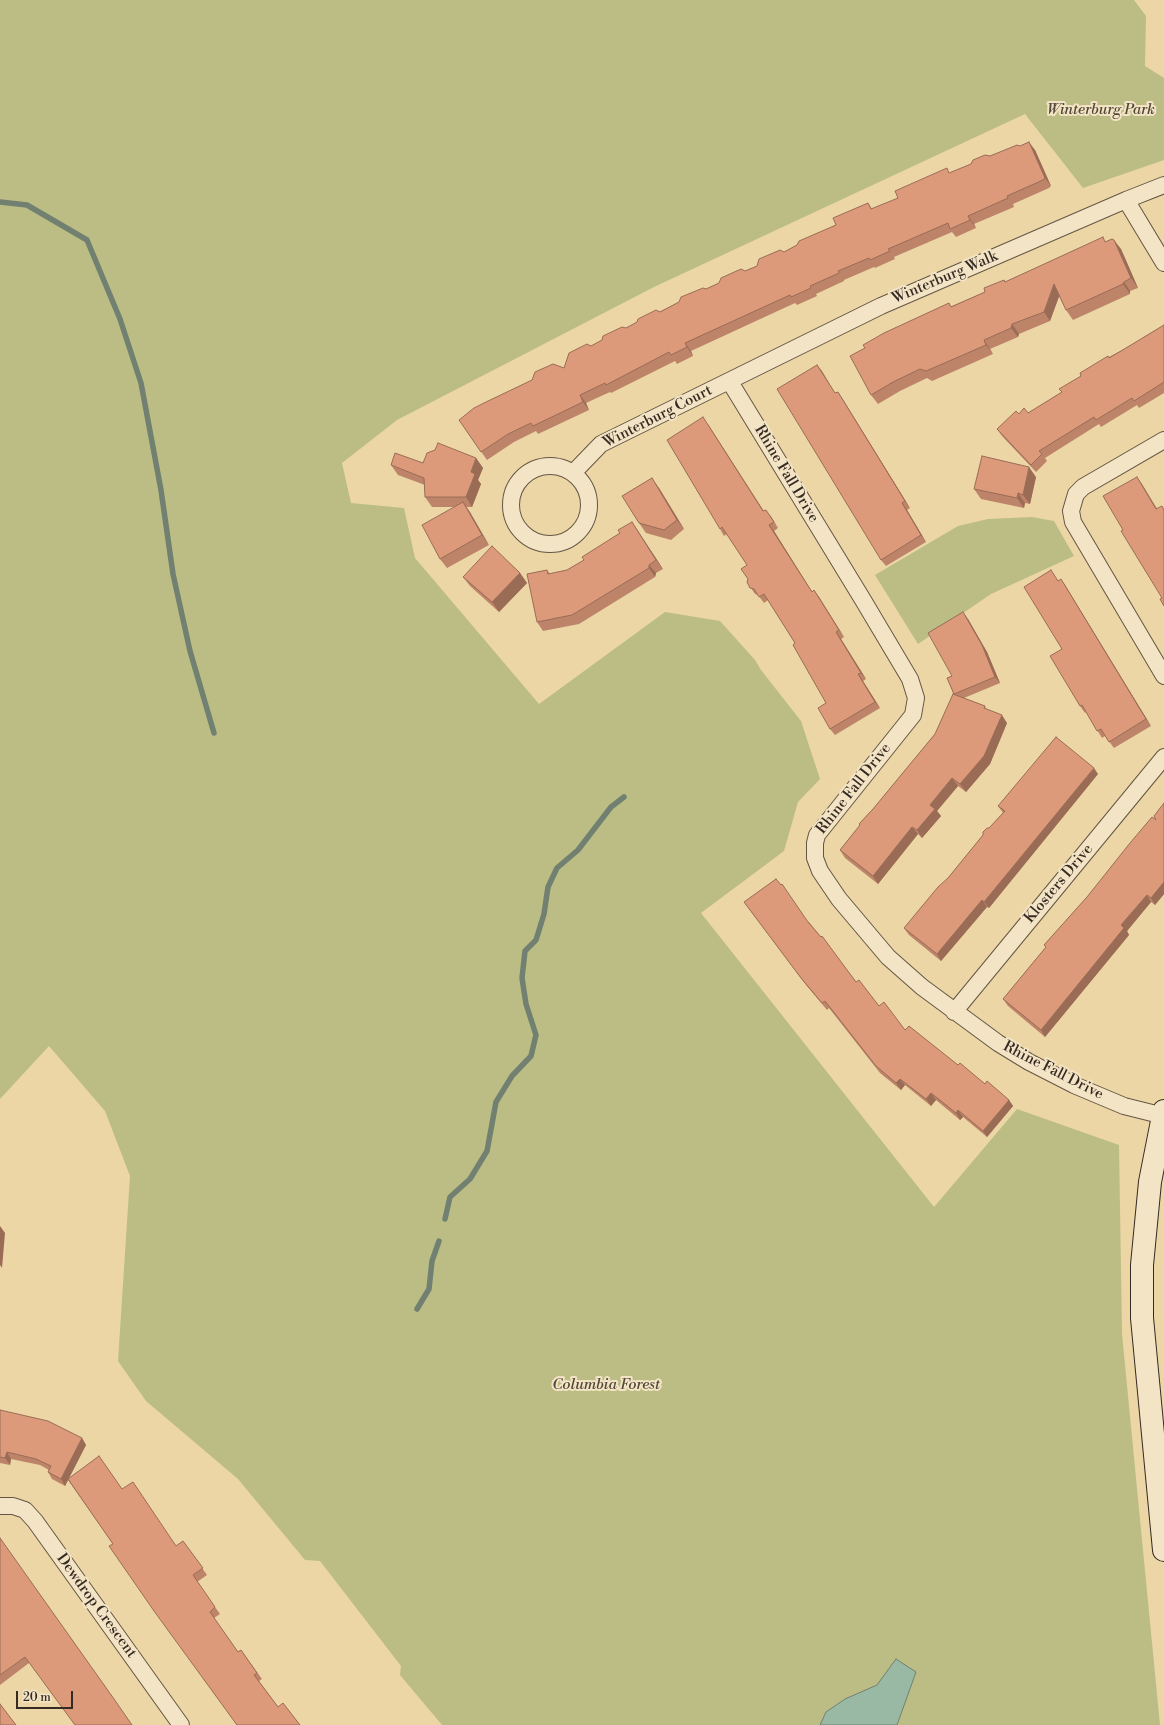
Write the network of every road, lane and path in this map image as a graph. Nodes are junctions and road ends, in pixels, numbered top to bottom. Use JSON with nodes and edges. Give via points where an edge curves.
{"nodes":[{"id":1,"x":1164,"y":185,"type":"edge"},
{"id":2,"x":1126,"y":200,"type":"junction"},
{"id":3,"x":1164,"y":263,"type":"edge"},
{"id":4,"x":730,"y":382,"type":"junction"},
{"id":5,"x":1164,"y":440,"type":"edge"},
{"id":6,"x":573,"y":473,"type":"junction"},
{"id":7,"x":1164,"y":676,"type":"edge"},
{"id":8,"x":1164,"y":757,"type":"edge"},
{"id":9,"x":954,"y":1012,"type":"junction"},
{"id":10,"x":1163,"y":1114,"type":"edge"},
{"id":11,"x":0,"y":1506,"type":"edge"},
{"id":12,"x":1164,"y":1550,"type":"edge"},
{"id":13,"x":181,"y":1725,"type":"edge"}],
"edges":[{"from":1,"to":2,"type":"street","name":"Winterburg Walk"},
{"from":2,"to":3,"type":"street"},
{"from":2,"to":4,"type":"street","name":"Winterburg Walk","via":[[881,306]]},
{"from":4,"to":6,"type":"street","name":"Winterburg Court","via":[[601,444]]},
{"from":4,"to":9,"type":"street","name":"Rhine Fall Drive","via":[[910,679],[916,698],[913,715],[816,836],[814,851],[817,866],[839,899],[888,957]]},
{"from":5,"to":7,"type":"street","via":[[1083,487],[1076,494],[1071,511],[1073,522]]},
{"from":6,"to":6,"type":"street","via":[[559,467],[545,466],[532,470],[514,488],[511,511],[515,523],[530,539],[548,544],[560,543],[572,537],[586,520],[588,497],[583,484]]},
{"from":8,"to":9,"type":"street","name":"Klosters Drive"},
{"from":9,"to":10,"type":"street","name":"Rhine Fall Drive","via":[[1029,1062],[1074,1085],[1124,1106]]},
{"from":10,"to":12,"type":"main road","via":[[1150,1182],[1142,1264],[1142,1318]]},
{"from":11,"to":13,"type":"street","name":"Dewdrop Crescent","via":[[13,1506],[25,1510],[35,1521]]}]}
